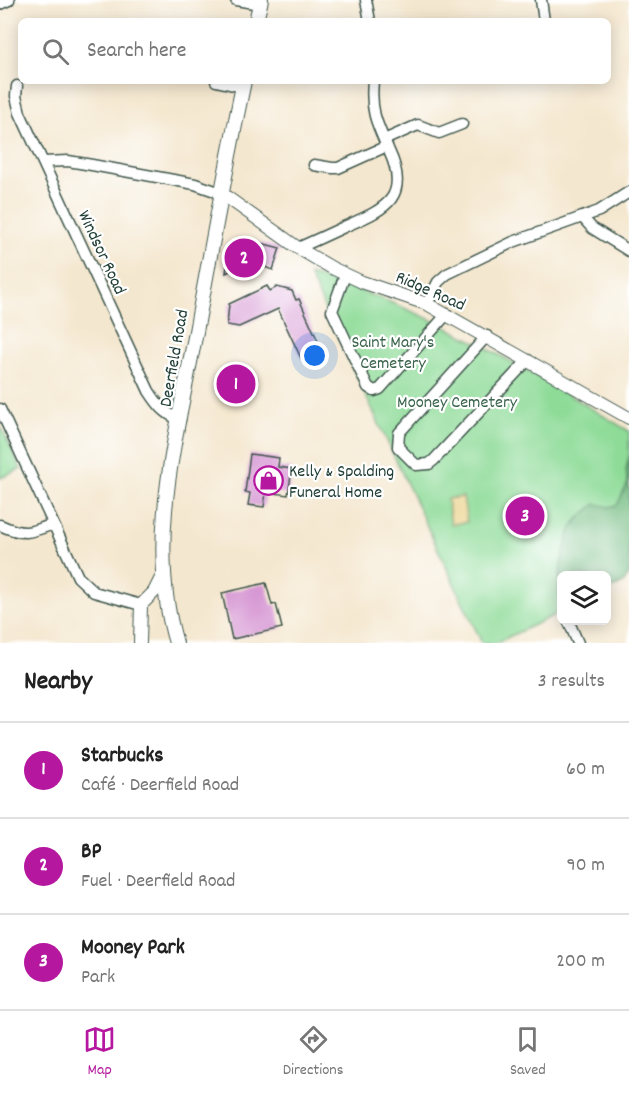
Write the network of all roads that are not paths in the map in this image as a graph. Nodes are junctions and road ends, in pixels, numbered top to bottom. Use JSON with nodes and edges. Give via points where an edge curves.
{"nodes":[{"id":1,"x":9,"y":0,"type":"edge"},
{"id":2,"x":236,"y":0,"type":"edge"},
{"id":3,"x":366,"y":0,"type":"edge"},
{"id":4,"x":541,"y":0,"type":"edge"},
{"id":5,"x":261,"y":2,"type":"edge"},
{"id":6,"x":0,"y":4,"type":"edge"},
{"id":7,"x":257,"y":18,"type":"edge"},
{"id":8,"x":369,"y":18,"type":"edge"},
{"id":9,"x":544,"y":18,"type":"edge"},
{"id":10,"x":243,"y":84,"type":"edge"},
{"id":11,"x":373,"y":84,"type":"edge"},
{"id":12,"x":17,"y":86,"type":"dead end"},
{"id":13,"x":462,"y":124,"type":"dead end"},
{"id":14,"x":385,"y":143,"type":"junction"},
{"id":15,"x":43,"y":162,"type":"junction"},
{"id":16,"x":314,"y":165,"type":"dead end"},
{"id":17,"x":629,"y":192,"type":"edge"},
{"id":18,"x":221,"y":193,"type":"junction"},
{"id":19,"x":582,"y":217,"type":"junction"},
{"id":20,"x":298,"y":248,"type":"junction"},
{"id":21,"x":629,"y":251,"type":"edge"},
{"id":22,"x":345,"y":275,"type":"junction"},
{"id":23,"x":427,"y":304,"type":"junction"},
{"id":24,"x":447,"y":315,"type":"junction"},
{"id":25,"x":487,"y":336,"type":"junction"},
{"id":26,"x":528,"y":360,"type":"junction"},
{"id":27,"x":0,"y":409,"type":"edge"},
{"id":28,"x":629,"y":418,"type":"edge"},
{"id":29,"x":180,"y":420,"type":"junction"},
{"id":30,"x":53,"y":524,"type":"junction"},
{"id":31,"x":0,"y":525,"type":"edge"},
{"id":32,"x":164,"y":572,"type":"junction"},
{"id":33,"x":141,"y":605,"type":"junction"},
{"id":34,"x":570,"y":625,"type":"edge"},
{"id":35,"x":140,"y":643,"type":"edge"},
{"id":36,"x":176,"y":643,"type":"edge"},
{"id":37,"x":578,"y":643,"type":"edge"}],
"edges":[{"from":1,"to":6,"type":"street"},
{"from":2,"to":5,"type":"street"},
{"from":3,"to":8,"type":"street"},
{"from":4,"to":9,"type":"street"},
{"from":5,"to":7,"type":"main road"},
{"from":10,"to":18,"type":"main road","name":"Deerfield Road"},
{"from":11,"to":14,"type":"street","via":[[373,113]]},
{"from":12,"to":15,"type":"street","name":"Windsor Road","via":[[20,113]]},
{"from":13,"to":14,"type":"street","via":[[440,133],[418,125]]},
{"from":14,"to":16,"type":"street","via":[[338,168]]},
{"from":14,"to":20,"type":"street","via":[[396,169],[393,197],[373,214]]},
{"from":15,"to":18,"type":"street","via":[[92,165],[195,184]]},
{"from":15,"to":29,"type":"street","name":"Windsor Road","via":[[149,391],[161,410]]},
{"from":17,"to":19,"type":"street"},
{"from":18,"to":20,"type":"street","name":"Ridge Road"},
{"from":18,"to":29,"type":"main road","name":"Deerfield Road"},
{"from":19,"to":21,"type":"street","via":[[592,228]]},
{"from":19,"to":23,"type":"street","via":[[513,242],[447,274],[438,282]]},
{"from":20,"to":22,"type":"street","name":"Ridge Road"},
{"from":22,"to":23,"type":"street","name":"Ridge Road"},
{"from":22,"to":24,"type":"street","via":[[332,310],[368,387],[374,391]]},
{"from":23,"to":24,"type":"street","name":"Ridge Road"},
{"from":24,"to":25,"type":"street","name":"Ridge Road"},
{"from":25,"to":26,"type":"street","name":"Ridge Road"},
{"from":25,"to":26,"type":"street","via":[[399,433],[398,447],[417,465],[434,460]]},
{"from":26,"to":28,"type":"street","name":"Ridge Road"},
{"from":27,"to":30,"type":"street"},
{"from":29,"to":32,"type":"main road","name":"Deerfield Road","via":[[164,517]]},
{"from":30,"to":31,"type":"street","via":[[28,533]]},
{"from":30,"to":33,"type":"street","via":[[78,577],[88,588]]},
{"from":32,"to":33,"type":"street","via":[[154,592]]},
{"from":32,"to":36,"type":"main road","name":"Deerfield Road"},
{"from":33,"to":35,"type":"street"},
{"from":34,"to":37,"type":"street"}]}
